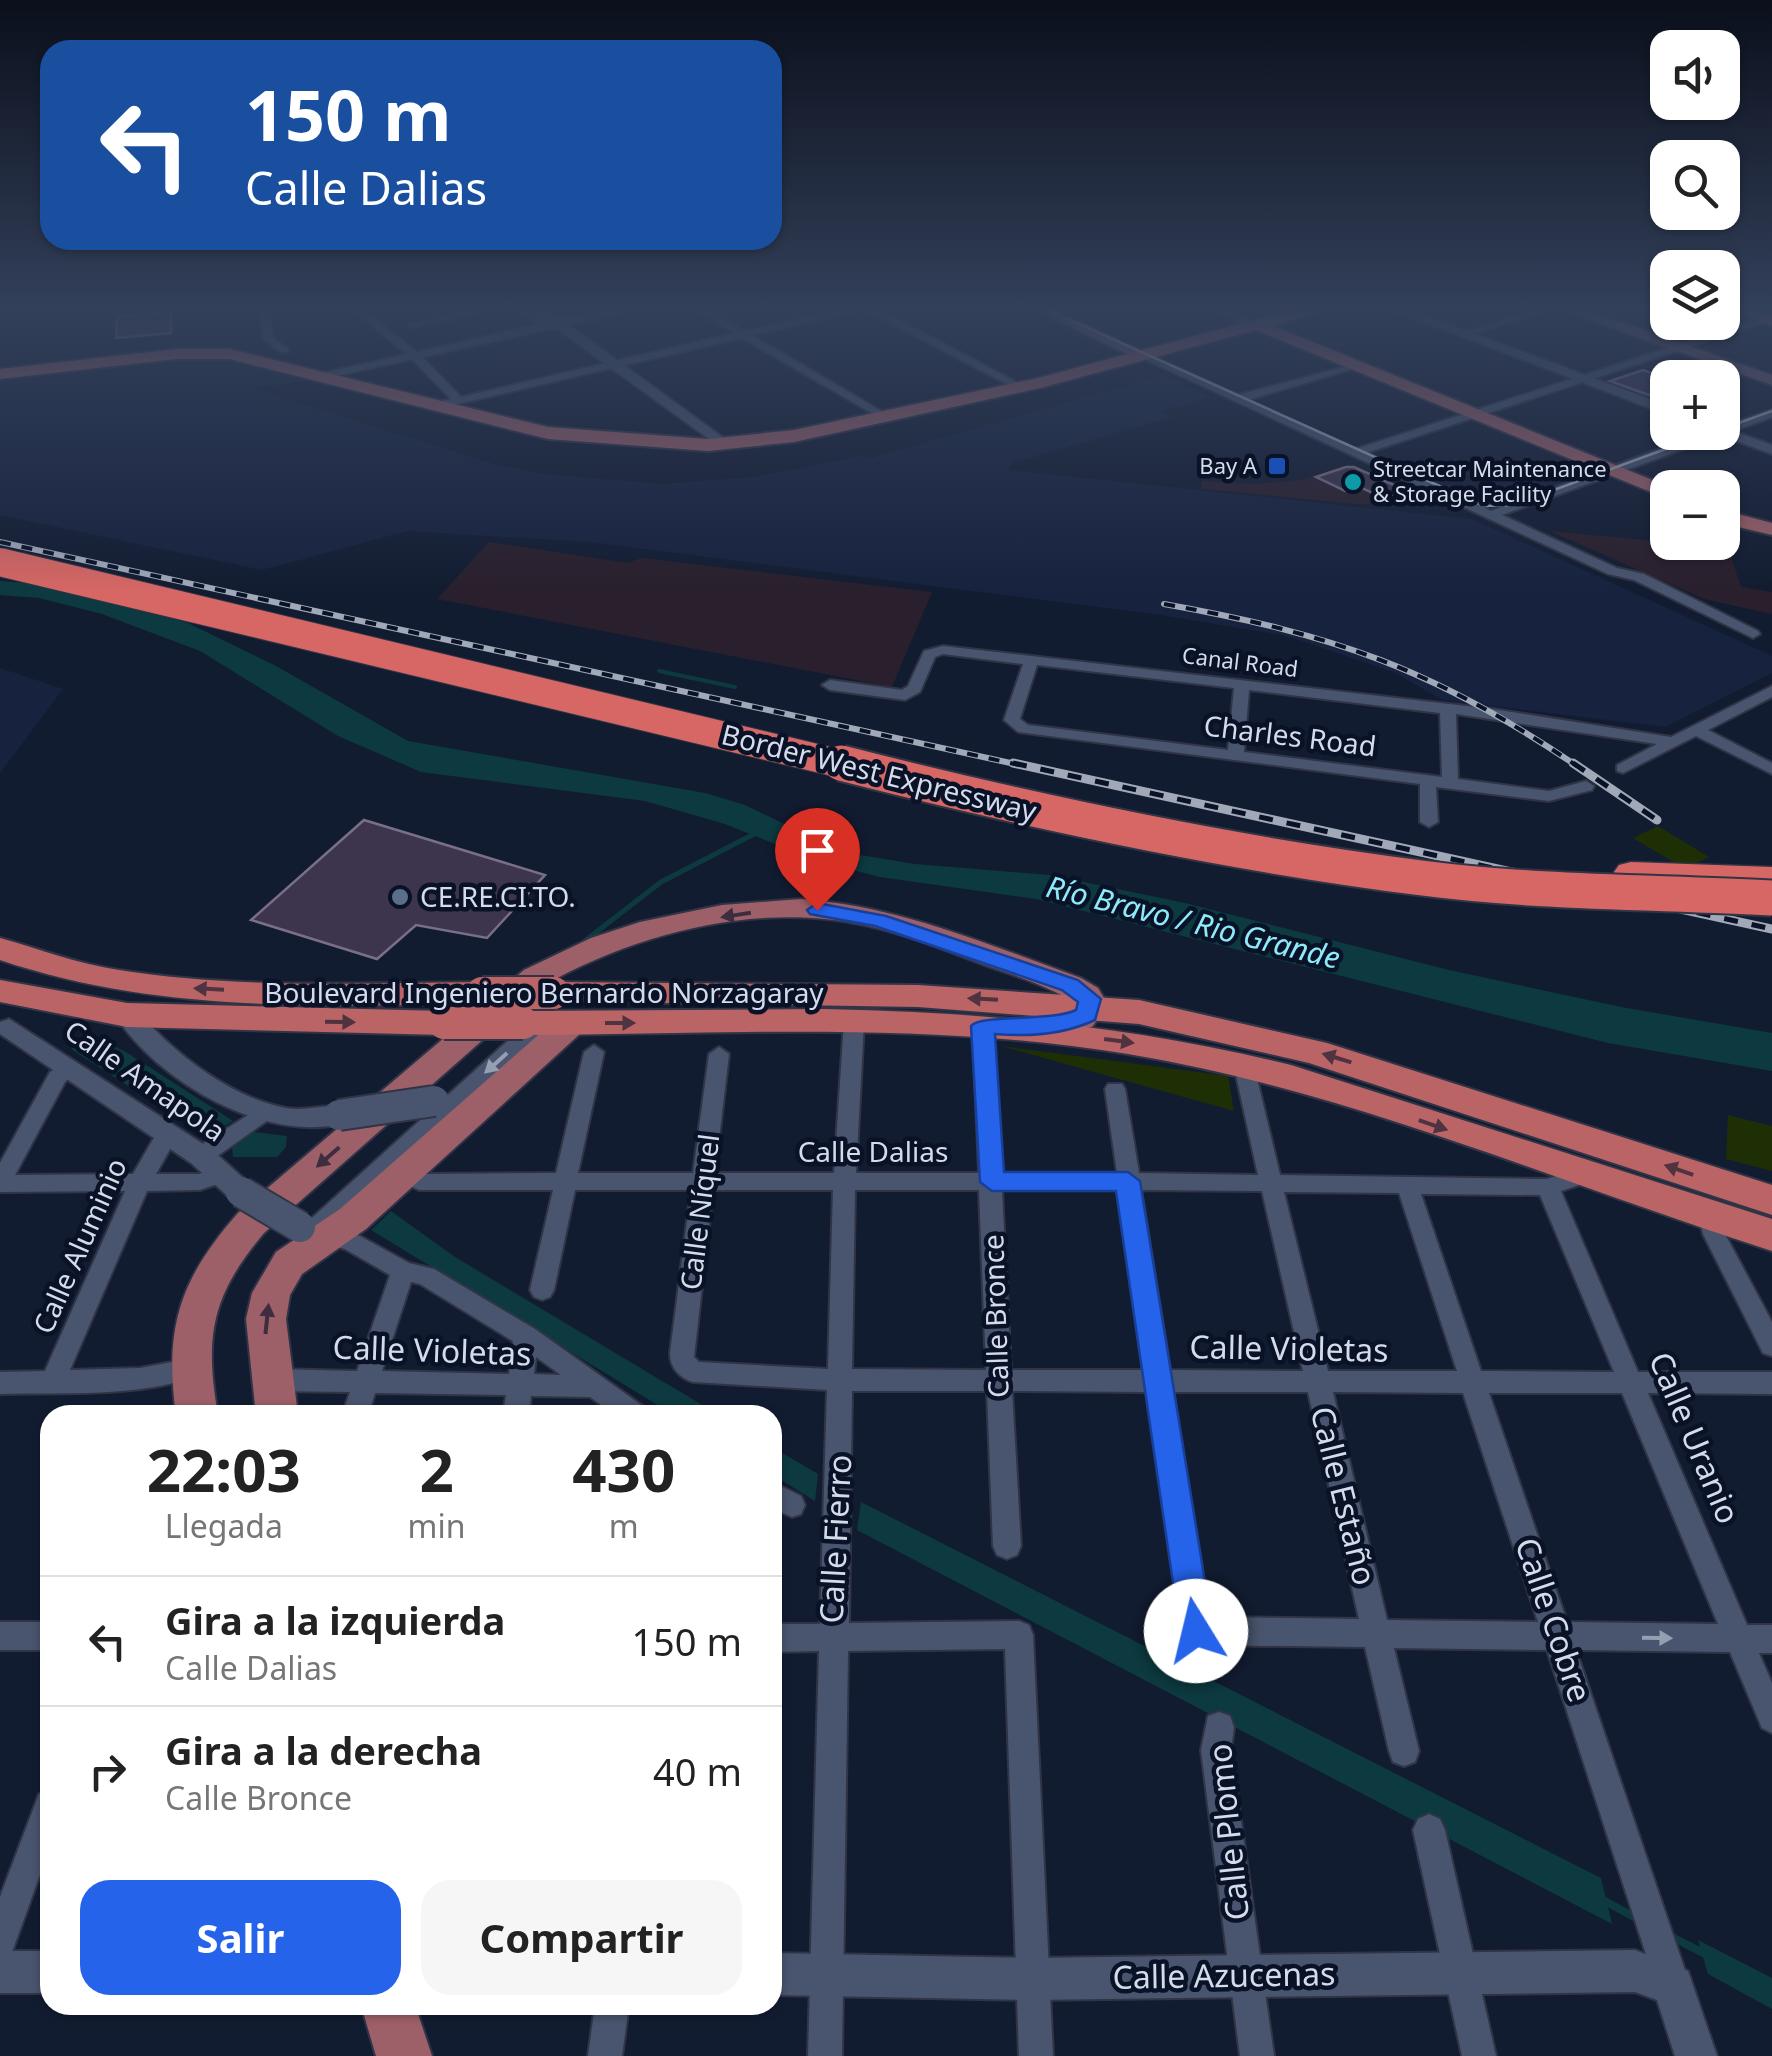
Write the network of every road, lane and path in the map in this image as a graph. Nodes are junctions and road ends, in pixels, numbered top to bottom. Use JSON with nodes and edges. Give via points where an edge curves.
{"nodes":[{"id":1,"x":421,"y":402,"type":"edge"},
{"id":2,"x":449,"y":402,"type":"edge"},
{"id":3,"x":470,"y":402,"type":"edge"},
{"id":4,"x":667,"y":402,"type":"edge"},
{"id":5,"x":859,"y":402,"type":"edge"},
{"id":6,"x":926,"y":402,"type":"edge"},
{"id":7,"x":1244,"y":402,"type":"edge"},
{"id":8,"x":1445,"y":402,"type":"edge"},
{"id":9,"x":1512,"y":402,"type":"edge"},
{"id":10,"x":436,"y":406,"type":"junction"},
{"id":11,"x":876,"y":412,"type":"junction"},
{"id":12,"x":1772,"y":412,"type":"edge"},
{"id":13,"x":1475,"y":414,"type":"junction"},
{"id":14,"x":1740,"y":425,"type":"edge"},
{"id":15,"x":720,"y":439,"type":"junction"},
{"id":16,"x":1740,"y":439,"type":"edge"},
{"id":17,"x":1670,"y":450,"type":"edge"},
{"id":18,"x":1772,"y":450,"type":"edge"},
{"id":19,"x":1355,"y":453,"type":"junction"},
{"id":20,"x":1614,"y":470,"type":"junction"},
{"id":21,"x":1650,"y":485,"type":"edge"},
{"id":22,"x":1491,"y":515,"type":"junction"},
{"id":23,"x":1740,"y":522,"type":"edge"},
{"id":24,"x":1771,"y":532,"type":"edge"},
{"id":25,"x":0,"y":547,"type":"edge"},
{"id":26,"x":0,"y":562,"type":"edge"},
{"id":27,"x":1772,"y":642,"type":"edge"},
{"id":28,"x":1031,"y":661,"type":"junction"},
{"id":29,"x":830,"y":684,"type":"dead end"},
{"id":30,"x":1242,"y":685,"type":"junction"},
{"id":31,"x":1772,"y":691,"type":"edge"},
{"id":32,"x":1448,"y":709,"type":"junction"},
{"id":33,"x":1694,"y":729,"type":"junction"},
{"id":34,"x":1670,"y":741,"type":"junction"},
{"id":35,"x":1234,"y":757,"type":"junction"},
{"id":36,"x":1623,"y":768,"type":"dead end"},
{"id":37,"x":1772,"y":769,"type":"edge"},
{"id":38,"x":1428,"y":781,"type":"junction"},
{"id":39,"x":1450,"y":784,"type":"junction"},
{"id":40,"x":1586,"y":786,"type":"dead end"},
{"id":41,"x":1429,"y":822,"type":"dead end"},
{"id":42,"x":1772,"y":878,"type":"edge"},
{"id":43,"x":1772,"y":898,"type":"edge"},
{"id":44,"x":1,"y":950,"type":"edge"},
{"id":45,"x":0,"y":991,"type":"edge"},
{"id":46,"x":37,"y":1001,"type":"junction"},
{"id":47,"x":1092,"y":1005,"type":"junction"},
{"id":48,"x":127,"y":1015,"type":"junction"},
{"id":49,"x":854,"y":1022,"type":"junction"},
{"id":50,"x":556,"y":1023,"type":"junction"},
{"id":51,"x":983,"y":1026,"type":"junction"},
{"id":52,"x":5,"y":1028,"type":"edge"},
{"id":53,"x":1022,"y":1029,"type":"junction"},
{"id":54,"x":719,"y":1054,"type":"dead end"},
{"id":55,"x":1244,"y":1066,"type":"junction"},
{"id":56,"x":70,"y":1067,"type":"junction"},
{"id":57,"x":1115,"y":1089,"type":"dead end"},
{"id":58,"x":454,"y":1105,"type":"junction"},
{"id":59,"x":256,"y":1118,"type":"junction"},
{"id":60,"x":167,"y":1134,"type":"junction"},
{"id":61,"x":209,"y":1150,"type":"junction"},
{"id":62,"x":404,"y":1174,"type":"junction"},
{"id":63,"x":1128,"y":1181,"type":"junction"},
{"id":64,"x":1566,"y":1181,"type":"junction"},
{"id":65,"x":140,"y":1182,"type":"junction"},
{"id":66,"x":706,"y":1182,"type":"junction"},
{"id":67,"x":992,"y":1182,"type":"junction"},
{"id":68,"x":1269,"y":1182,"type":"junction"},
{"id":69,"x":231,"y":1183,"type":"junction"},
{"id":70,"x":563,"y":1183,"type":"junction"},
{"id":71,"x":844,"y":1183,"type":"junction"},
{"id":72,"x":0,"y":1184,"type":"edge"},
{"id":73,"x":1408,"y":1185,"type":"junction"},
{"id":74,"x":1772,"y":1200,"type":"edge"},
{"id":75,"x":1710,"y":1217,"type":"junction"},
{"id":76,"x":312,"y":1232,"type":"junction"},
{"id":77,"x":1772,"y":1235,"type":"edge"},
{"id":78,"x":403,"y":1271,"type":"junction"},
{"id":79,"x":542,"y":1290,"type":"dead end"},
{"id":80,"x":526,"y":1336,"type":"junction"},
{"id":81,"x":1772,"y":1346,"type":"edge"},
{"id":82,"x":686,"y":1368,"type":"joint"},
{"id":83,"x":188,"y":1370,"type":"junction"},
{"id":84,"x":366,"y":1380,"type":"junction"},
{"id":85,"x":842,"y":1380,"type":"junction"},
{"id":86,"x":1156,"y":1380,"type":"junction"},
{"id":87,"x":1632,"y":1381,"type":"junction"},
{"id":88,"x":998,"y":1382,"type":"junction"},
{"id":89,"x":1315,"y":1383,"type":"junction"},
{"id":90,"x":1772,"y":1383,"type":"edge"},
{"id":91,"x":0,"y":1384,"type":"edge"},
{"id":92,"x":52,"y":1384,"type":"junction"},
{"id":93,"x":1473,"y":1384,"type":"junction"},
{"id":94,"x":590,"y":1386,"type":"junction"},
{"id":95,"x":522,"y":1387,"type":"junction"},
{"id":96,"x":275,"y":1397,"type":"edge"},
{"id":97,"x":195,"y":1405,"type":"edge"},
{"id":98,"x":358,"y":1405,"type":"edge"},
{"id":99,"x":518,"y":1405,"type":"edge"},
{"id":100,"x":619,"y":1405,"type":"edge"},
{"id":101,"x":1007,"y":1546,"type":"dead end"},
{"id":102,"x":1378,"y":1635,"type":"junction"},
{"id":103,"x":0,"y":1636,"type":"edge"},
{"id":104,"x":40,"y":1636,"type":"edge"},
{"id":105,"x":832,"y":1637,"type":"junction"},
{"id":106,"x":782,"y":1638,"type":"edge"},
{"id":107,"x":1560,"y":1638,"type":"junction"},
{"id":108,"x":1740,"y":1639,"type":"junction"},
{"id":109,"x":1772,"y":1639,"type":"edge"},
{"id":110,"x":1772,"y":1718,"type":"edge"},
{"id":111,"x":1218,"y":1727,"type":"dead end"},
{"id":112,"x":1404,"y":1750,"type":"dead end"},
{"id":113,"x":1429,"y":1830,"type":"dead end"},
{"id":114,"x":40,"y":1833,"type":"edge"},
{"id":115,"x":0,"y":1940,"type":"edge"},
{"id":116,"x":1668,"y":1970,"type":"junction"},
{"id":117,"x":0,"y":1972,"type":"edge"},
{"id":118,"x":40,"y":1972,"type":"edge"},
{"id":119,"x":827,"y":1972,"type":"junction"},
{"id":120,"x":782,"y":1974,"type":"edge"},
{"id":121,"x":1244,"y":1974,"type":"junction"},
{"id":122,"x":1462,"y":1974,"type":"junction"},
{"id":123,"x":1032,"y":1980,"type":"junction"},
{"id":124,"x":391,"y":2015,"type":"edge"},
{"id":125,"x":611,"y":2015,"type":"edge"},
{"id":126,"x":404,"y":2056,"type":"edge"},
{"id":127,"x":606,"y":2056,"type":"edge"},
{"id":128,"x":824,"y":2056,"type":"edge"},
{"id":129,"x":1036,"y":2056,"type":"edge"},
{"id":130,"x":1257,"y":2056,"type":"edge"},
{"id":131,"x":1479,"y":2056,"type":"edge"},
{"id":132,"x":1696,"y":2056,"type":"edge"}],
"edges":[{"from":1,"to":10,"type":"main road"},
{"from":2,"to":10,"type":"street"},
{"from":3,"to":15,"type":"main road","via":[[580,430]]},
{"from":4,"to":15,"type":"street"},
{"from":5,"to":11,"type":"street"},
{"from":6,"to":11,"type":"main road"},
{"from":7,"to":19,"type":"street"},
{"from":8,"to":13,"type":"main road"},
{"from":9,"to":13,"type":"street"},
{"from":10,"to":15,"type":"main road","via":[[559,435],[650,444]]},
{"from":11,"to":15,"type":"main road","via":[[794,436]]},
{"from":12,"to":14,"type":"street"},
{"from":13,"to":19,"type":"street"},
{"from":13,"to":20,"type":"main road"},
{"from":16,"to":18,"type":"street"},
{"from":17,"to":20,"type":"street"},
{"from":19,"to":22,"type":"street"},
{"from":20,"to":21,"type":"main road"},
{"from":20,"to":22,"type":"street"},
{"from":22,"to":27,"type":"street","via":[[1709,620]]},
{"from":23,"to":24,"type":"main road"},
{"from":25,"to":42,"type":"highway","name":"Border West Expressway","via":[[226,592],[1218,829],[1375,854]]},
{"from":26,"to":43,"type":"highway","name":"Border West Expressway","bridge":true,"via":[[1186,844],[1427,879]]},
{"from":28,"to":29,"type":"street","name":"Canal Road","via":[[938,650],[928,654],[906,694]]},
{"from":28,"to":30,"type":"street","name":"Canal Road"},
{"from":28,"to":35,"type":"street","name":"Charles Road","via":[[1012,720],[1024,729]]},
{"from":30,"to":32,"type":"street","name":"Canal Road"},
{"from":30,"to":35,"type":"street"},
{"from":31,"to":33,"type":"street"},
{"from":32,"to":34,"type":"street","name":"Canal Road"},
{"from":32,"to":39,"type":"street"},
{"from":33,"to":34,"type":"street"},
{"from":33,"to":37,"type":"street"},
{"from":34,"to":36,"type":"street"},
{"from":35,"to":38,"type":"street","name":"Charles Road"},
{"from":38,"to":39,"type":"street","name":"Charles Road"},
{"from":38,"to":41,"type":"street"},
{"from":39,"to":40,"type":"street","name":"Charles Road","via":[[1550,796]]},
{"from":50,"to":44,"type":"highway","name":"Boulevard Ingeniero Bernardo Norzagaray","one_way":true,"bridge":true,"via":[[482,992],[168,986],[75,972]]},
{"from":45,"to":46,"type":"highway","name":"Boulevard Ingeniero Bernardo Norzagaray"},
{"from":46,"to":48,"type":"highway","name":"Boulevard Ingeniero Bernardo Norzagaray"},
{"from":46,"to":52,"type":"street"},
{"from":47,"to":50,"type":"highway","name":"Boulevard Ingeniero Bernardo Norzagaray","one_way":true,"via":[[918,996]]},
{"from":47,"to":53,"type":"main road","name":"Boulevard Ingeniero Bernardo Norzagaray","via":[[1081,1019]]},
{"from":74,"to":47,"type":"highway","name":"Boulevard Ingeniero Bernardo Norzagaray","one_way":true,"via":[[1314,1052]]},
{"from":47,"to":83,"type":"main road","one_way":true,"via":[[1070,985],[839,911],[795,908],[686,923],[581,952],[535,977],[219,1258],[190,1328]]},
{"from":48,"to":50,"type":"highway","name":"Boulevard Ingeniero Bernardo Norzagaray","one_way":true,"bridge":true},
{"from":48,"to":59,"type":"street","via":[[147,1040]]},
{"from":50,"to":49,"type":"highway","name":"Boulevard Ingeniero Bernardo Norzagaray","one_way":true},
{"from":49,"to":51,"type":"highway","name":"Boulevard Ingeniero Bernardo Norzagaray"},
{"from":49,"to":71,"type":"street","name":"Calle Fierro"},
{"from":50,"to":58,"type":"main road"},
{"from":50,"to":70,"type":"street"},
{"from":51,"to":53,"type":"highway","name":"Boulevard Ingeniero Bernardo Norzagaray"},
{"from":51,"to":67,"type":"street","name":"Calle Bronce"},
{"from":52,"to":56,"type":"street","name":"Calle Amapola"},
{"from":53,"to":55,"type":"highway","name":"Boulevard Ingeniero Bernardo Norzagaray","one_way":true},
{"from":54,"to":66,"type":"street","name":"Calle Níquel"},
{"from":55,"to":64,"type":"highway","name":"Boulevard Ingeniero Bernardo Norzagaray","one_way":true,"via":[[1312,1084]]},
{"from":55,"to":68,"type":"street","name":"Calle Estaño"},
{"from":56,"to":60,"type":"street","name":"Calle Amapola"},
{"from":56,"to":72,"type":"street","via":[[56,1077]]},
{"from":57,"to":63,"type":"street"},
{"from":58,"to":59,"type":"street","bridge":true},
{"from":58,"to":62,"type":"main road"},
{"from":58,"to":76,"type":"street"},
{"from":59,"to":61,"type":"street"},
{"from":60,"to":61,"type":"street","name":"Calle Amapola"},
{"from":60,"to":65,"type":"street","name":"Calle Aluminio"},
{"from":61,"to":69,"type":"street","name":"Calle Amapola"},
{"from":62,"to":70,"type":"street","name":"Calle Dalias","via":[[419,1182]]},
{"from":62,"to":76,"type":"main road","via":[[353,1220]]},
{"from":63,"to":67,"type":"street","name":"Calle Dalias"},
{"from":63,"to":68,"type":"street","name":"Calle Dalias"},
{"from":63,"to":86,"type":"street"},
{"from":64,"to":73,"type":"street","name":"Calle Dalias"},
{"from":64,"to":75,"type":"highway","name":"Boulevard Ingeniero Bernardo Norzagaray"},
{"from":64,"to":87,"type":"street","name":"Calle Uranio"},
{"from":65,"to":69,"type":"street"},
{"from":65,"to":72,"type":"street"},
{"from":65,"to":92,"type":"street","name":"Calle Aluminio"},
{"from":66,"to":70,"type":"street","name":"Calle Dalias"},
{"from":66,"to":71,"type":"street","name":"Calle Dalias"},
{"from":66,"to":82,"type":"street","name":"Calle Níquel","via":[[682,1353]]},
{"from":67,"to":71,"type":"street","name":"Calle Dalias"},
{"from":67,"to":88,"type":"street","name":"Calle Bronce"},
{"from":68,"to":73,"type":"street","name":"Calle Dalias"},
{"from":68,"to":89,"type":"street","name":"Calle Estaño"},
{"from":69,"to":76,"type":"street","name":"Calle Amapola","bridge":true},
{"from":70,"to":79,"type":"street"},
{"from":71,"to":85,"type":"street","name":"Calle Fierro"},
{"from":73,"to":93,"type":"street","name":"Calle Cobre"},
{"from":75,"to":77,"type":"highway","name":"Boulevard Ingeniero Bernardo Norzagaray"},
{"from":75,"to":81,"type":"street"},
{"from":76,"to":78,"type":"street","via":[[350,1241]]},
{"from":96,"to":76,"type":"main road","one_way":true,"via":[[266,1348],[271,1293]]},
{"from":78,"to":80,"type":"street","via":[[426,1276]]},
{"from":78,"to":84,"type":"street"},
{"from":80,"to":94,"type":"street"},
{"from":80,"to":95,"type":"street"},
{"from":82,"to":85,"type":"street","name":"Calle Violetas"},
{"from":83,"to":92,"type":"street"},
{"from":83,"to":97,"type":"main road"},
{"from":84,"to":95,"type":"street","name":"Calle Violetas"},
{"from":84,"to":96,"type":"street","name":"Calle Violetas"},
{"from":84,"to":98,"type":"street"},
{"from":85,"to":88,"type":"street","name":"Calle Violetas"},
{"from":85,"to":105,"type":"street","name":"Calle Fierro"},
{"from":86,"to":88,"type":"street","name":"Calle Violetas"},
{"from":86,"to":89,"type":"street","name":"Calle Violetas"},
{"from":86,"to":102,"type":"street","via":[[1196,1631]]},
{"from":87,"to":90,"type":"street","name":"Calle Violetas"},
{"from":87,"to":93,"type":"street","name":"Calle Violetas"},
{"from":87,"to":108,"type":"street","name":"Calle Uranio"},
{"from":88,"to":101,"type":"street","name":"Calle Bronce"},
{"from":89,"to":93,"type":"street","name":"Calle Violetas"},
{"from":89,"to":102,"type":"street","name":"Calle Estaño"},
{"from":91,"to":92,"type":"street"},
{"from":93,"to":107,"type":"street","name":"Calle Cobre"},
{"from":94,"to":95,"type":"street","name":"Calle Violetas"},
{"from":94,"to":100,"type":"street"},
{"from":95,"to":99,"type":"street"},
{"from":102,"to":107,"type":"street"},
{"from":102,"to":112,"type":"street","name":"Calle Estaño"},
{"from":103,"to":104,"type":"street"},
{"from":105,"to":106,"type":"street"},
{"from":105,"to":119,"type":"street","name":"Calle Fierro"},
{"from":105,"to":123,"type":"street","via":[[1018,1635]]},
{"from":107,"to":108,"type":"street","one_way":true},
{"from":107,"to":116,"type":"street","name":"Calle Cobre"},
{"from":108,"to":109,"type":"street"},
{"from":108,"to":110,"type":"street","name":"Calle Uranio"},
{"from":111,"to":121,"type":"street","name":"Calle Plomo"},
{"from":113,"to":122,"type":"street"},
{"from":114,"to":115,"type":"street"},
{"from":116,"to":122,"type":"street","name":"Calle Azucenas"},
{"from":116,"to":132,"type":"street","name":"Calle Cobre"},
{"from":117,"to":118,"type":"street"},
{"from":119,"to":120,"type":"street","name":"Calle Azucenas"},
{"from":119,"to":123,"type":"street","name":"Calle Azucenas"},
{"from":119,"to":128,"type":"street","name":"Calle Fierro"},
{"from":121,"to":122,"type":"street","name":"Calle Azucenas"},
{"from":121,"to":123,"type":"street","name":"Calle Azucenas"},
{"from":121,"to":130,"type":"street","name":"Calle Plomo"},
{"from":122,"to":131,"type":"street"},
{"from":123,"to":129,"type":"street"},
{"from":124,"to":126,"type":"main road"},
{"from":125,"to":127,"type":"street"}]}
